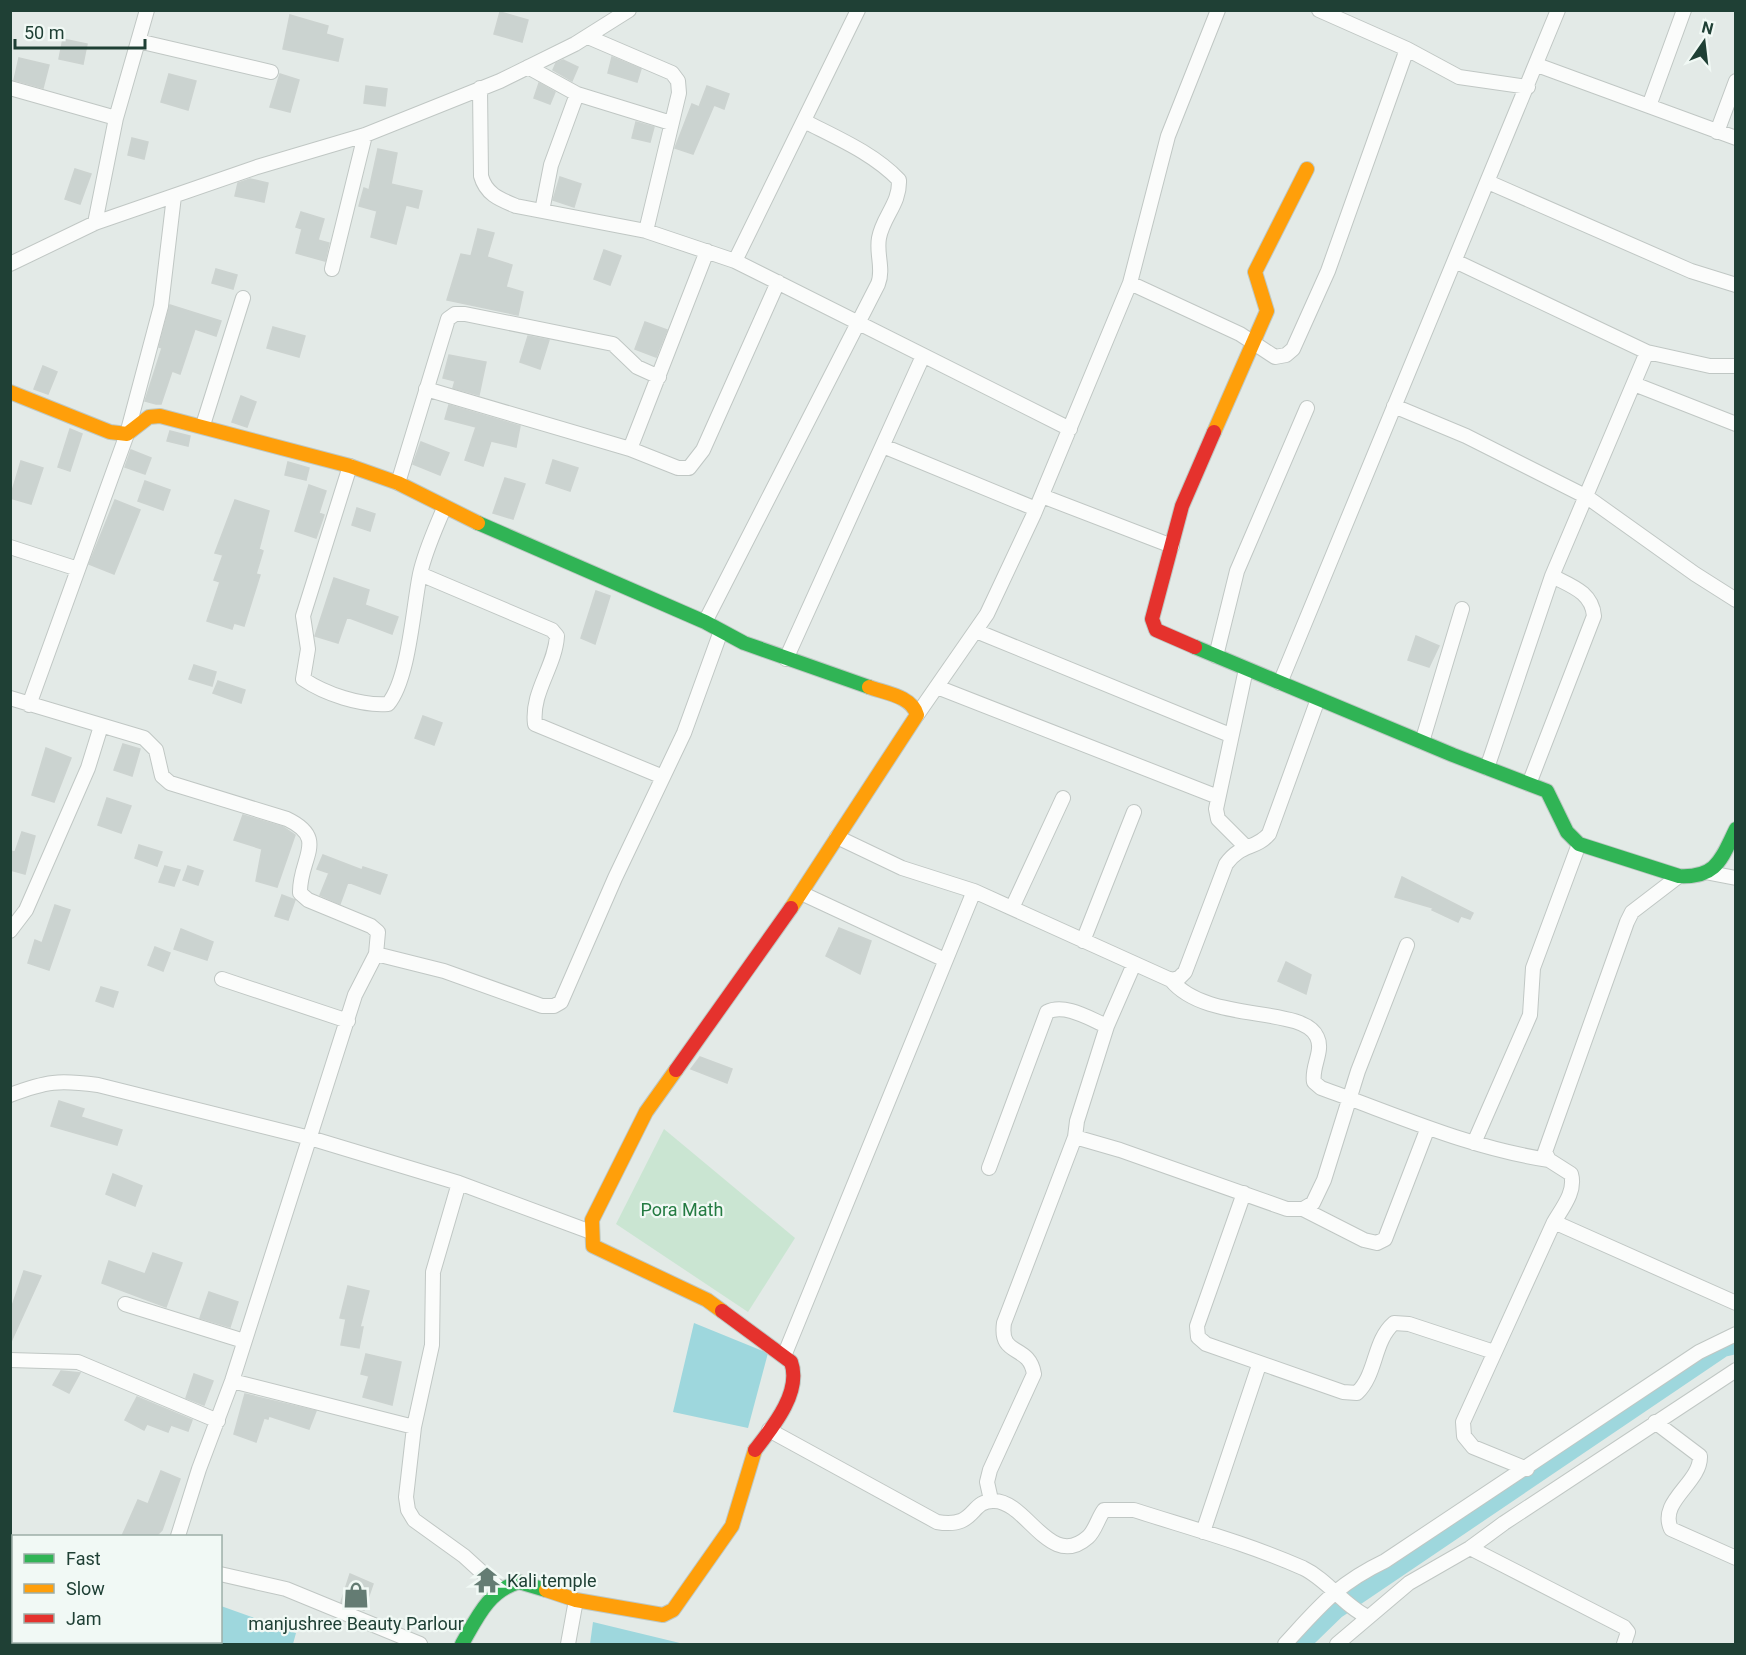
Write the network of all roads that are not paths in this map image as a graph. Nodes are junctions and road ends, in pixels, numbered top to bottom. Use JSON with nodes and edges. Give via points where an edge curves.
{"nodes":[{"id":1,"x":147,"y":10,"type":"edge"},
{"id":2,"x":858,"y":10,"type":"edge"},
{"id":3,"x":1218,"y":10,"type":"edge"},
{"id":4,"x":1319,"y":10,"type":"edge"},
{"id":5,"x":1558,"y":10,"type":"edge"},
{"id":6,"x":1684,"y":10,"type":"edge"},
{"id":7,"x":620,"y":12,"type":"edge"},
{"id":8,"x":588,"y":37,"type":"junction"},
{"id":9,"x":138,"y":41,"type":"junction"},
{"id":10,"x":1407,"y":49,"type":"junction"},
{"id":11,"x":1537,"y":65,"type":"junction"},
{"id":12,"x":528,"y":67,"type":"junction"},
{"id":13,"x":271,"y":72,"type":"dead end"},
{"id":14,"x":1736,"y":81,"type":"edge"},
{"id":15,"x":1528,"y":87,"type":"junction"},
{"id":16,"x":10,"y":88,"type":"edge"},
{"id":17,"x":480,"y":88,"type":"junction"},
{"id":18,"x":577,"y":94,"type":"junction"},
{"id":19,"x":1648,"y":106,"type":"junction"},
{"id":20,"x":116,"y":118,"type":"junction"},
{"id":21,"x":804,"y":121,"type":"junction"},
{"id":22,"x":671,"y":123,"type":"junction"},
{"id":23,"x":1717,"y":132,"type":"junction"},
{"id":24,"x":365,"y":135,"type":"junction"},
{"id":25,"x":1736,"y":138,"type":"edge"},
{"id":26,"x":1307,"y":169,"type":"dead end"},
{"id":27,"x":1488,"y":182,"type":"junction"},
{"id":28,"x":174,"y":196,"type":"junction"},
{"id":29,"x":542,"y":211,"type":"junction"},
{"id":30,"x":95,"y":223,"type":"junction"},
{"id":31,"x":646,"y":231,"type":"junction"},
{"id":32,"x":707,"y":252,"type":"junction"},
{"id":33,"x":735,"y":261,"type":"junction"},
{"id":34,"x":1455,"y":261,"type":"junction"},
{"id":35,"x":10,"y":264,"type":"edge"},
{"id":36,"x":332,"y":269,"type":"dead end"},
{"id":37,"x":778,"y":282,"type":"junction"},
{"id":38,"x":1130,"y":283,"type":"junction"},
{"id":39,"x":1736,"y":285,"type":"edge"},
{"id":40,"x":243,"y":298,"type":"dead end"},
{"id":41,"x":857,"y":323,"type":"junction"},
{"id":42,"x":1254,"y":342,"type":"junction"},
{"id":43,"x":1647,"y":352,"type":"junction"},
{"id":44,"x":923,"y":356,"type":"junction"},
{"id":45,"x":1736,"y":366,"type":"edge"},
{"id":46,"x":659,"y":377,"type":"junction"},
{"id":47,"x":1634,"y":384,"type":"junction"},
{"id":48,"x":426,"y":388,"type":"junction"},
{"id":49,"x":10,"y":392,"type":"edge"},
{"id":50,"x":1394,"y":406,"type":"junction"},
{"id":51,"x":1306,"y":408,"type":"dead end"},
{"id":52,"x":1736,"y":424,"type":"edge"},
{"id":53,"x":203,"y":425,"type":"junction"},
{"id":54,"x":1070,"y":429,"type":"junction"},
{"id":55,"x":127,"y":434,"type":"junction"},
{"id":56,"x":883,"y":446,"type":"junction"},
{"id":57,"x":630,"y":449,"type":"junction"},
{"id":58,"x":350,"y":466,"type":"junction"},
{"id":59,"x":398,"y":483,"type":"junction"},
{"id":60,"x":1042,"y":496,"type":"junction"},
{"id":61,"x":1587,"y":497,"type":"junction"},
{"id":62,"x":444,"y":508,"type":"junction"},
{"id":63,"x":1036,"y":509,"type":"junction"},
{"id":64,"x":1172,"y":546,"type":"junction"},
{"id":65,"x":10,"y":547,"type":"edge"},
{"id":66,"x":78,"y":569,"type":"junction"},
{"id":67,"x":420,"y":574,"type":"junction"},
{"id":68,"x":1552,"y":576,"type":"junction"},
{"id":69,"x":1736,"y":600,"type":"edge"},
{"id":70,"x":1462,"y":609,"type":"dead end"},
{"id":71,"x":705,"y":622,"type":"junction"},
{"id":72,"x":721,"y":631,"type":"junction"},
{"id":73,"x":976,"y":631,"type":"junction"},
{"id":74,"x":1216,"y":656,"type":"junction"},
{"id":75,"x":786,"y":659,"type":"junction"},
{"id":76,"x":1246,"y":669,"type":"junction"},
{"id":77,"x":1280,"y":683,"type":"junction"},
{"id":78,"x":937,"y":687,"type":"junction"},
{"id":79,"x":10,"y":698,"type":"edge"},
{"id":80,"x":1318,"y":699,"type":"junction"},
{"id":81,"x":29,"y":705,"type":"junction"},
{"id":82,"x":917,"y":715,"type":"junction"},
{"id":83,"x":101,"y":726,"type":"junction"},
{"id":84,"x":1230,"y":735,"type":"junction"},
{"id":85,"x":1422,"y":742,"type":"junction"},
{"id":86,"x":1487,"y":768,"type":"junction"},
{"id":87,"x":663,"y":777,"type":"junction"},
{"id":88,"x":1528,"y":784,"type":"junction"},
{"id":89,"x":1218,"y":797,"type":"junction"},
{"id":90,"x":1063,"y":798,"type":"dead end"},
{"id":91,"x":1134,"y":812,"type":"dead end"},
{"id":92,"x":1736,"y":828,"type":"edge"},
{"id":93,"x":837,"y":837,"type":"junction"},
{"id":94,"x":1579,"y":844,"type":"junction"},
{"id":95,"x":1246,"y":847,"type":"junction"},
{"id":96,"x":1710,"y":873,"type":"junction"},
{"id":97,"x":1679,"y":876,"type":"junction"},
{"id":98,"x":1736,"y":878,"type":"edge"},
{"id":99,"x":974,"y":891,"type":"junction"},
{"id":100,"x":801,"y":893,"type":"junction"},
{"id":101,"x":10,"y":907,"type":"edge"},
{"id":102,"x":1012,"y":908,"type":"junction"},
{"id":103,"x":26,"y":910,"type":"junction"},
{"id":104,"x":10,"y":931,"type":"edge"},
{"id":105,"x":1083,"y":941,"type":"junction"},
{"id":106,"x":1407,"y":945,"type":"dead end"},
{"id":107,"x":376,"y":954,"type":"junction"},
{"id":108,"x":945,"y":960,"type":"junction"},
{"id":109,"x":1134,"y":964,"type":"junction"},
{"id":110,"x":222,"y":979,"type":"dead end"},
{"id":111,"x":1171,"y":980,"type":"junction"},
{"id":112,"x":348,"y":1021,"type":"junction"},
{"id":113,"x":1107,"y":1026,"type":"junction"},
{"id":114,"x":10,"y":1095,"type":"edge"},
{"id":115,"x":1348,"y":1098,"type":"junction"},
{"id":116,"x":1427,"y":1130,"type":"junction"},
{"id":117,"x":1075,"y":1137,"type":"junction"},
{"id":118,"x":310,"y":1138,"type":"junction"},
{"id":119,"x":1474,"y":1143,"type":"junction"},
{"id":120,"x":1549,"y":1160,"type":"junction"},
{"id":121,"x":988,"y":1168,"type":"dead end"},
{"id":122,"x":459,"y":1183,"type":"junction"},
{"id":123,"x":1244,"y":1193,"type":"junction"},
{"id":124,"x":1303,"y":1209,"type":"junction"},
{"id":125,"x":1554,"y":1222,"type":"junction"},
{"id":126,"x":591,"y":1232,"type":"junction"},
{"id":127,"x":1736,"y":1303,"type":"edge"},
{"id":128,"x":125,"y":1304,"type":"dead end"},
{"id":129,"x":1736,"y":1334,"type":"edge"},
{"id":130,"x":244,"y":1341,"type":"junction"},
{"id":131,"x":1494,"y":1352,"type":"junction"},
{"id":132,"x":784,"y":1356,"type":"junction"},
{"id":133,"x":10,"y":1360,"type":"edge"},
{"id":134,"x":1259,"y":1365,"type":"junction"},
{"id":135,"x":1736,"y":1370,"type":"edge"},
{"id":136,"x":232,"y":1381,"type":"junction"},
{"id":137,"x":218,"y":1421,"type":"junction"},
{"id":138,"x":1656,"y":1422,"type":"junction"},
{"id":139,"x":414,"y":1427,"type":"junction"},
{"id":140,"x":769,"y":1430,"type":"junction"},
{"id":141,"x":1527,"y":1469,"type":"junction"},
{"id":142,"x":991,"y":1500,"type":"junction"},
{"id":143,"x":1203,"y":1532,"type":"junction"},
{"id":144,"x":178,"y":1535,"type":"edge"},
{"id":145,"x":1470,"y":1548,"type":"junction"},
{"id":146,"x":1736,"y":1558,"type":"edge"},
{"id":147,"x":222,"y":1574,"type":"edge"},
{"id":148,"x":499,"y":1588,"type":"junction"},
{"id":149,"x":1339,"y":1594,"type":"junction"},
{"id":150,"x":576,"y":1600,"type":"junction"},
{"id":151,"x":1362,"y":1614,"type":"junction"},
{"id":152,"x":420,"y":1644,"type":"edge"},
{"id":153,"x":462,"y":1644,"type":"edge"},
{"id":154,"x":568,"y":1644,"type":"edge"},
{"id":155,"x":1285,"y":1644,"type":"edge"},
{"id":156,"x":1337,"y":1644,"type":"edge"},
{"id":157,"x":1624,"y":1644,"type":"edge"}],
"edges":[{"from":1,"to":9,"type":"street"},
{"from":2,"to":21,"type":"street"},
{"from":3,"to":38,"type":"street","via":[[1168,136]]},
{"from":4,"to":10,"type":"street"},
{"from":5,"to":11,"type":"street"},
{"from":6,"to":19,"type":"street"},
{"from":7,"to":8,"type":"street"},
{"from":8,"to":12,"type":"street"},
{"from":8,"to":22,"type":"street","via":[[672,73],[678,81],[679,93]]},
{"from":9,"to":13,"type":"street"},
{"from":9,"to":20,"type":"street"},
{"from":10,"to":15,"type":"street","via":[[1460,77]]},
{"from":10,"to":42,"type":"street","via":[[1328,271],[1293,349],[1275,357]]},
{"from":11,"to":15,"type":"street"},
{"from":11,"to":19,"type":"street"},
{"from":12,"to":17,"type":"street"},
{"from":12,"to":18,"type":"street"},
{"from":14,"to":23,"type":"street"},
{"from":15,"to":27,"type":"street"},
{"from":16,"to":20,"type":"street"},
{"from":17,"to":24,"type":"street"},
{"from":17,"to":29,"type":"street","via":[[484,188],[499,200]]},
{"from":18,"to":22,"type":"street"},
{"from":18,"to":29,"type":"street","via":[[551,165]]},
{"from":19,"to":23,"type":"street"},
{"from":20,"to":30,"type":"street"},
{"from":21,"to":33,"type":"street"},
{"from":21,"to":41,"type":"street","via":[[863,152],[899,180],[897,202],[878,240],[881,276]]},
{"from":22,"to":31,"type":"street"},
{"from":23,"to":25,"type":"street"},
{"from":24,"to":28,"type":"street"},
{"from":24,"to":36,"type":"street"},
{"from":26,"to":42,"type":"street","via":[[1255,272],[1267,311]]},
{"from":27,"to":34,"type":"street"},
{"from":27,"to":39,"type":"street","via":[[1691,271]]},
{"from":28,"to":30,"type":"street"},
{"from":28,"to":55,"type":"street","via":[[161,306]]},
{"from":29,"to":31,"type":"street"},
{"from":30,"to":35,"type":"street"},
{"from":31,"to":32,"type":"street"},
{"from":32,"to":33,"type":"street"},
{"from":32,"to":46,"type":"street"},
{"from":33,"to":37,"type":"street"},
{"from":34,"to":43,"type":"street"},
{"from":34,"to":50,"type":"street"},
{"from":37,"to":41,"type":"street"},
{"from":37,"to":57,"type":"street","via":[[696,462],[689,468],[678,468]]},
{"from":38,"to":42,"type":"street"},
{"from":38,"to":54,"type":"street"},
{"from":40,"to":53,"type":"street"},
{"from":41,"to":44,"type":"street"},
{"from":41,"to":71,"type":"street"},
{"from":42,"to":64,"type":"street","via":[[1190,484]]},
{"from":43,"to":45,"type":"street","via":[[1710,366]]},
{"from":43,"to":47,"type":"street"},
{"from":44,"to":54,"type":"street"},
{"from":44,"to":56,"type":"street"},
{"from":46,"to":48,"type":"street","via":[[637,367],[613,345],[465,314],[448,319]]},
{"from":46,"to":57,"type":"street"},
{"from":47,"to":52,"type":"street"},
{"from":47,"to":61,"type":"street"},
{"from":48,"to":57,"type":"street"},
{"from":48,"to":59,"type":"street"},
{"from":49,"to":55,"type":"street","via":[[111,432]]},
{"from":50,"to":61,"type":"street","via":[[1466,436]]},
{"from":50,"to":77,"type":"street"},
{"from":51,"to":74,"type":"street","via":[[1237,571]]},
{"from":53,"to":55,"type":"street","via":[[149,417]]},
{"from":53,"to":58,"type":"street"},
{"from":54,"to":60,"type":"street"},
{"from":55,"to":66,"type":"street"},
{"from":56,"to":63,"type":"street"},
{"from":56,"to":75,"type":"street"},
{"from":58,"to":59,"type":"street"},
{"from":58,"to":67,"type":"street","via":[[303,616],[308,649],[303,679],[313,686],[372,705],[388,704],[401,673]]},
{"from":59,"to":62,"type":"street"},
{"from":60,"to":63,"type":"street"},
{"from":60,"to":64,"type":"street"},
{"from":61,"to":68,"type":"street"},
{"from":61,"to":69,"type":"street"},
{"from":62,"to":67,"type":"street"},
{"from":62,"to":71,"type":"street"},
{"from":63,"to":73,"type":"street"},
{"from":64,"to":74,"type":"street","via":[[1154,604],[1152,619],[1156,630]]},
{"from":65,"to":66,"type":"street"},
{"from":66,"to":81,"type":"street"},
{"from":67,"to":87,"type":"street","via":[[552,630],[557,636],[556,647],[536,701],[535,724]]},
{"from":68,"to":86,"type":"street"},
{"from":68,"to":88,"type":"street","via":[[1586,594],[1594,616]]},
{"from":70,"to":85,"type":"street"},
{"from":71,"to":72,"type":"street"},
{"from":72,"to":75,"type":"street"},
{"from":72,"to":87,"type":"street","via":[[684,734]]},
{"from":73,"to":78,"type":"street"},
{"from":73,"to":84,"type":"street"},
{"from":74,"to":76,"type":"street"},
{"from":75,"to":82,"type":"street","via":[[908,701]]},
{"from":76,"to":77,"type":"street"},
{"from":76,"to":84,"type":"street"},
{"from":77,"to":80,"type":"street"},
{"from":78,"to":82,"type":"street"},
{"from":78,"to":89,"type":"street"},
{"from":79,"to":81,"type":"street"},
{"from":80,"to":85,"type":"street"},
{"from":80,"to":95,"type":"street","via":[[1269,834],[1263,842]]},
{"from":81,"to":83,"type":"street"},
{"from":82,"to":93,"type":"street"},
{"from":83,"to":103,"type":"street","via":[[88,768]]},
{"from":83,"to":107,"type":"street","via":[[151,742],[162,776],[171,783],[303,827],[310,844],[300,893],[371,926],[378,932]]},
{"from":84,"to":89,"type":"street"},
{"from":85,"to":86,"type":"street"},
{"from":86,"to":88,"type":"street"},
{"from":87,"to":107,"type":"street","via":[[567,993],[554,1006],[542,1006],[444,970]]},
{"from":88,"to":94,"type":"street","via":[[1551,795],[1567,836]]},
{"from":89,"to":95,"type":"street","via":[[1218,819]]},
{"from":90,"to":102,"type":"street"},
{"from":91,"to":105,"type":"street"},
{"from":92,"to":96,"type":"street"},
{"from":93,"to":99,"type":"street","via":[[902,868]]},
{"from":93,"to":100,"type":"street"},
{"from":94,"to":97,"type":"street"},
{"from":94,"to":119,"type":"street","via":[[1533,968],[1530,1015]]},
{"from":95,"to":111,"type":"street","via":[[1234,852],[1226,864],[1185,972]]},
{"from":96,"to":97,"type":"street","via":[[1695,878]]},
{"from":96,"to":98,"type":"street"},
{"from":97,"to":120,"type":"street","via":[[1632,912],[1627,922],[1547,1145]]},
{"from":99,"to":102,"type":"street"},
{"from":99,"to":108,"type":"street"},
{"from":100,"to":108,"type":"street"},
{"from":100,"to":126,"type":"street","via":[[646,1112],[592,1220]]},
{"from":101,"to":103,"type":"street"},
{"from":102,"to":105,"type":"street"},
{"from":103,"to":104,"type":"street"},
{"from":105,"to":109,"type":"street"},
{"from":106,"to":115,"type":"street"},
{"from":107,"to":112,"type":"street","via":[[355,995]]},
{"from":108,"to":132,"type":"street"},
{"from":109,"to":111,"type":"street"},
{"from":109,"to":113,"type":"street"},
{"from":110,"to":112,"type":"street"},
{"from":111,"to":115,"type":"street","via":[[1189,997],[1216,1008],[1299,1021],[1314,1031],[1320,1046],[1312,1075],[1314,1082]]},
{"from":112,"to":118,"type":"street"},
{"from":113,"to":117,"type":"street"},
{"from":113,"to":121,"type":"street","via":[[1063,1009],[1047,1012]]},
{"from":114,"to":118,"type":"street","via":[[53,1082],[98,1085]]},
{"from":115,"to":116,"type":"street"},
{"from":115,"to":124,"type":"street","via":[[1324,1180],[1313,1203]]},
{"from":116,"to":119,"type":"street"},
{"from":116,"to":124,"type":"street","via":[[1385,1239],[1377,1244],[1365,1240]]},
{"from":117,"to":123,"type":"street"},
{"from":117,"to":142,"type":"street","via":[[1004,1323],[1005,1343],[1028,1358],[1034,1374],[990,1470],[987,1482]]},
{"from":118,"to":122,"type":"street"},
{"from":118,"to":130,"type":"street"},
{"from":119,"to":120,"type":"street"},
{"from":120,"to":125,"type":"street","via":[[1571,1174],[1574,1182]]},
{"from":122,"to":126,"type":"street"},
{"from":122,"to":139,"type":"street","via":[[435,1258],[432,1345]]},
{"from":123,"to":124,"type":"street","via":[[1287,1209]]},
{"from":123,"to":134,"type":"street","via":[[1197,1326],[1198,1337],[1206,1344]]},
{"from":125,"to":127,"type":"street"},
{"from":125,"to":131,"type":"street"},
{"from":126,"to":132,"type":"street","via":[[593,1246],[603,1253],[707,1300]]},
{"from":128,"to":130,"type":"street"},
{"from":129,"to":141,"type":"street","via":[[1699,1352]]},
{"from":130,"to":136,"type":"street"},
{"from":131,"to":134,"type":"street","via":[[1409,1324],[1394,1323],[1385,1331],[1366,1385],[1357,1393]]},
{"from":131,"to":141,"type":"street","via":[[1463,1422],[1464,1436],[1473,1447]]},
{"from":132,"to":140,"type":"street","via":[[791,1362],[793,1380],[777,1421]]},
{"from":133,"to":137,"type":"street","via":[[78,1362]]},
{"from":134,"to":143,"type":"street"},
{"from":135,"to":138,"type":"street"},
{"from":136,"to":137,"type":"street"},
{"from":136,"to":139,"type":"street"},
{"from":137,"to":144,"type":"street"},
{"from":138,"to":145,"type":"street"},
{"from":138,"to":146,"type":"street","via":[[1700,1456],[1696,1471],[1668,1512],[1671,1529]]},
{"from":139,"to":148,"type":"street","via":[[408,1510],[414,1520],[464,1556]]},
{"from":140,"to":142,"type":"street","via":[[937,1522],[963,1522],[981,1504]]},
{"from":140,"to":150,"type":"street","via":[[754,1452],[732,1526],[673,1610],[651,1615]]},
{"from":141,"to":149,"type":"street","via":[[1385,1561],[1355,1575]]},
{"from":142,"to":143,"type":"street","via":[[1004,1502],[1050,1542],[1064,1547],[1090,1536],[1104,1510],[1116,1508]]},
{"from":143,"to":149,"type":"street","via":[[1305,1569]]},
{"from":145,"to":151,"type":"street"},
{"from":145,"to":157,"type":"street","via":[[1624,1627],[1628,1632]]},
{"from":147,"to":152,"type":"street","via":[[286,1589]]},
{"from":148,"to":150,"type":"street","via":[[519,1582]]},
{"from":148,"to":153,"type":"street"},
{"from":149,"to":151,"type":"street"},
{"from":149,"to":155,"type":"street"},
{"from":150,"to":154,"type":"street"},
{"from":151,"to":156,"type":"street"}]}
